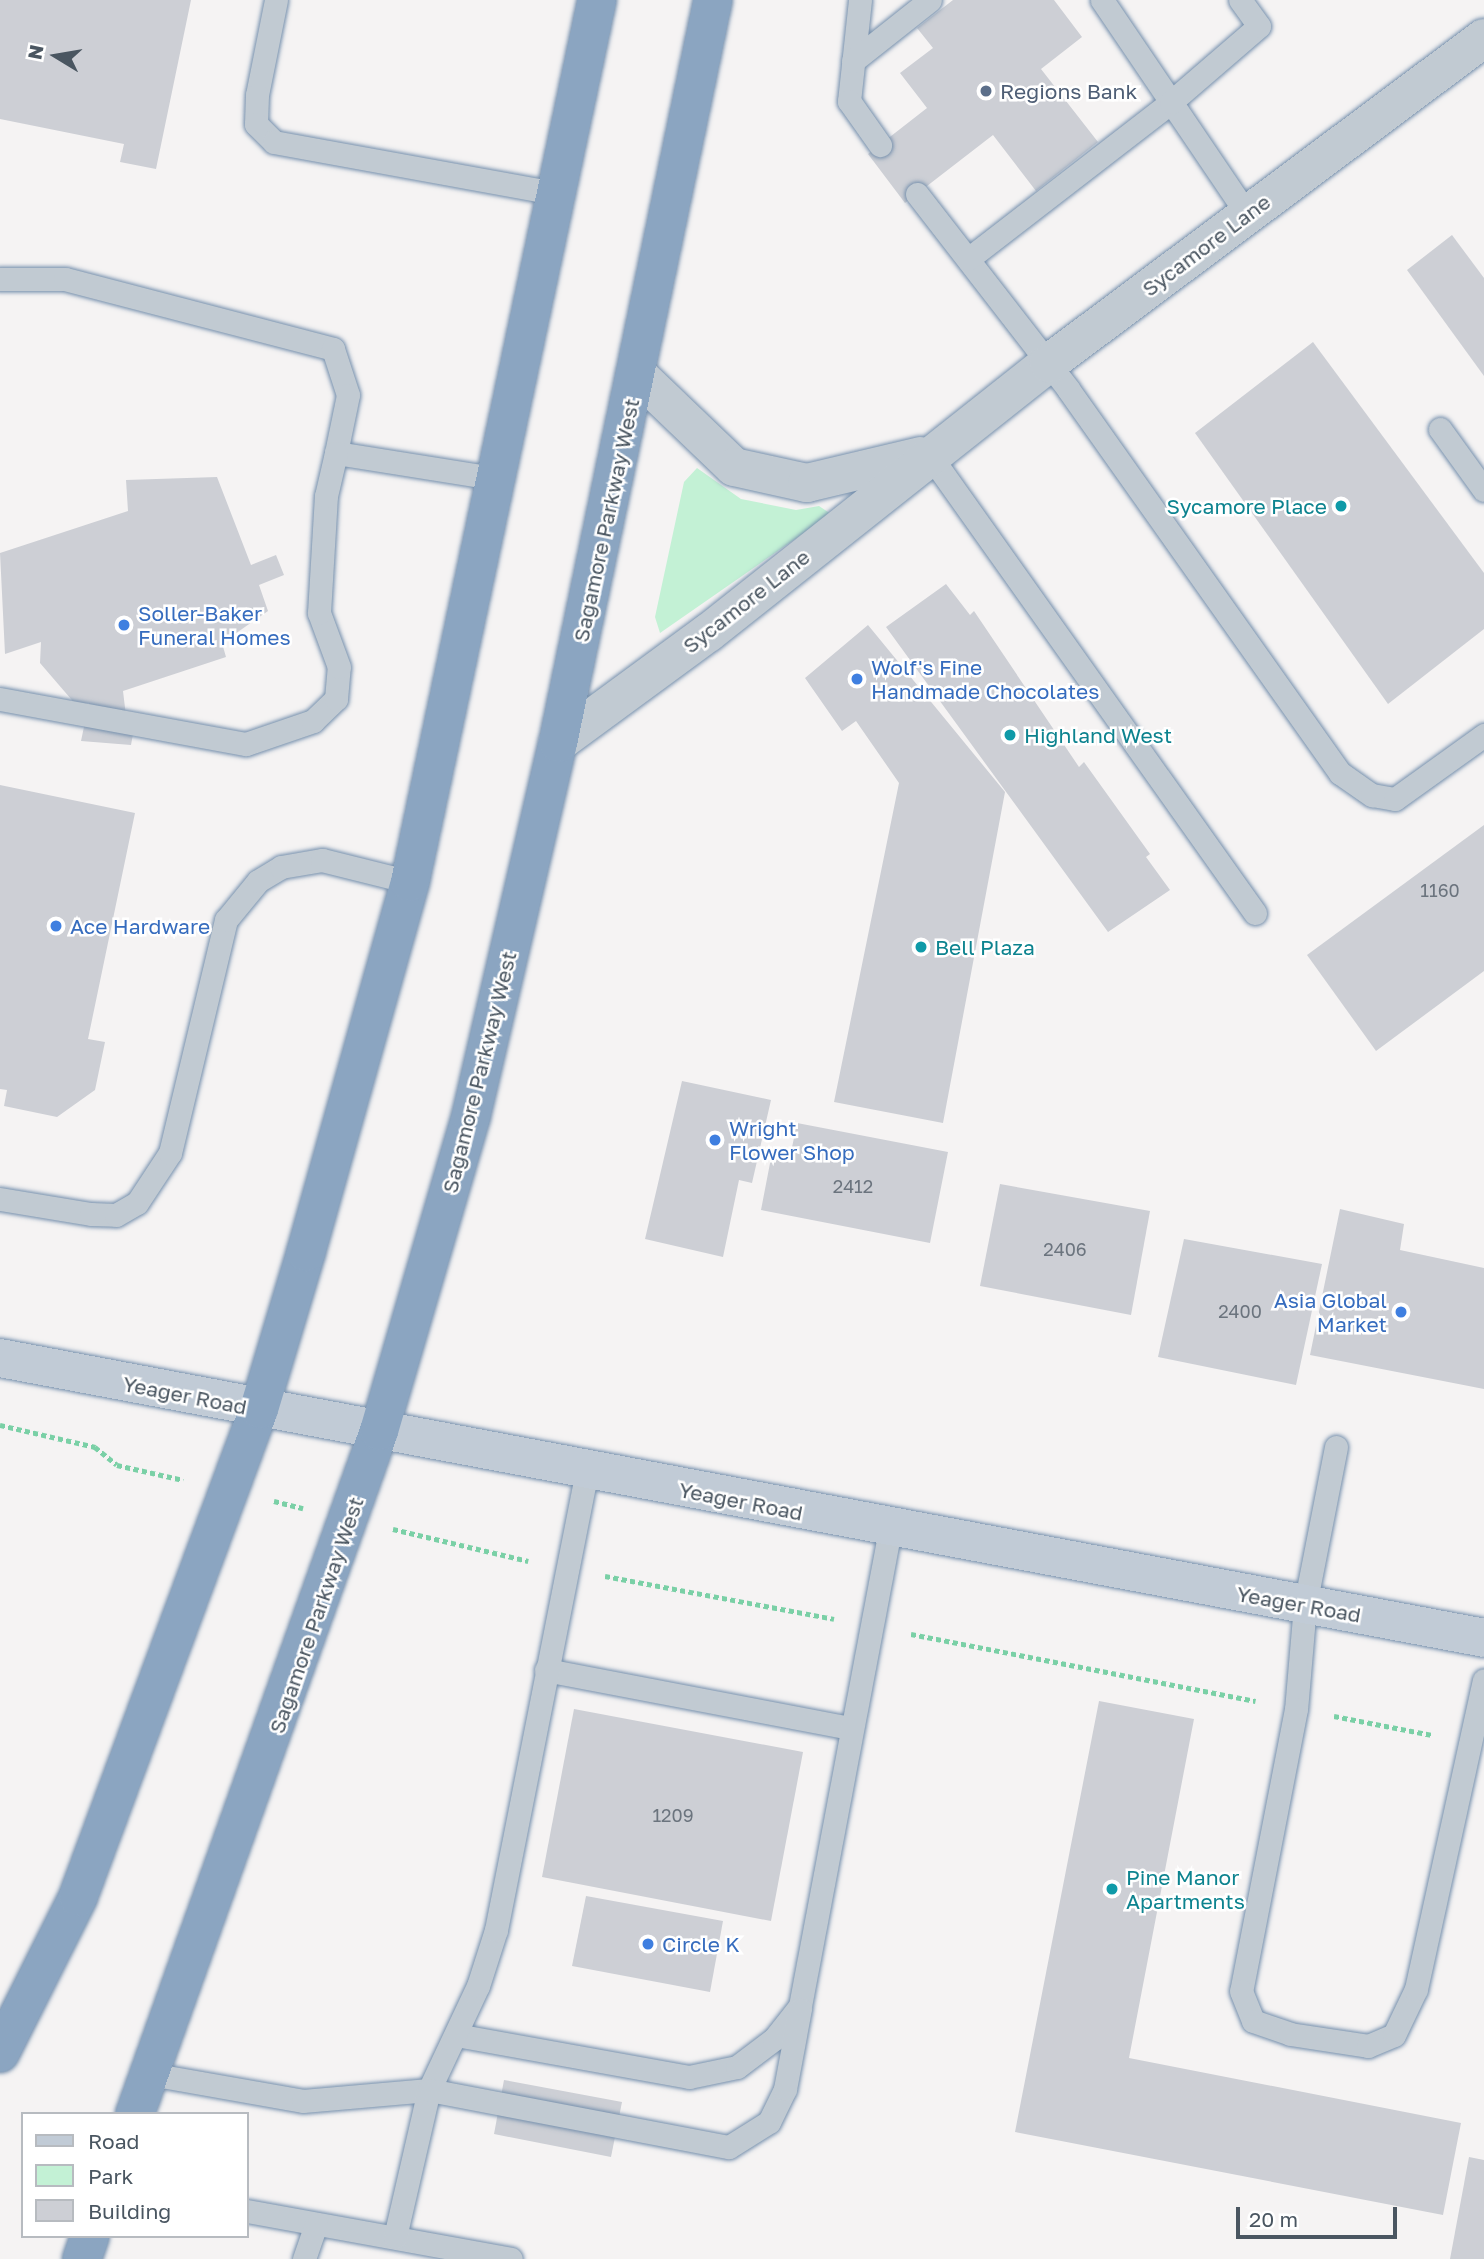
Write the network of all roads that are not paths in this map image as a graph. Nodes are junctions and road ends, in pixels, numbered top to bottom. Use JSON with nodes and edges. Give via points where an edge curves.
{"nodes":[{"id":1,"x":276,"y":0,"type":"edge"},
{"id":2,"x":597,"y":0,"type":"edge"},
{"id":3,"x":713,"y":0,"type":"edge"},
{"id":4,"x":860,"y":0,"type":"edge"},
{"id":5,"x":930,"y":0,"type":"edge"},
{"id":6,"x":1102,"y":0,"type":"edge"},
{"id":7,"x":1240,"y":0,"type":"edge"},
{"id":8,"x":1484,"y":38,"type":"edge"},
{"id":9,"x":853,"y":61,"type":"junction"},
{"id":10,"x":1171,"y":102,"type":"junction"},
{"id":11,"x":880,"y":145,"type":"dead end"},
{"id":12,"x":556,"y":193,"type":"junction"},
{"id":13,"x":917,"y":194,"type":"dead end"},
{"id":14,"x":1247,"y":214,"type":"junction"},
{"id":15,"x":968,"y":258,"type":"junction"},
{"id":16,"x":0,"y":279,"type":"edge"},
{"id":17,"x":1049,"y":363,"type":"junction"},
{"id":18,"x":637,"y":374,"type":"junction"},
{"id":19,"x":1440,"y":429,"type":"dead end"},
{"id":20,"x":336,"y":453,"type":"junction"},
{"id":21,"x":929,"y":454,"type":"junction"},
{"id":22,"x":500,"y":479,"type":"junction"},
{"id":23,"x":1484,"y":490,"type":"edge"},
{"id":24,"x":0,"y":699,"type":"edge"},
{"id":25,"x":1484,"y":735,"type":"edge"},
{"id":26,"x":558,"y":743,"type":"junction"},
{"id":27,"x":410,"y":881,"type":"junction"},
{"id":28,"x":1255,"y":913,"type":"dead end"},
{"id":29,"x":0,"y":1199,"type":"edge"},
{"id":30,"x":0,"y":1358,"type":"edge"},
{"id":31,"x":259,"y":1409,"type":"junction"},
{"id":32,"x":379,"y":1431,"type":"junction"},
{"id":33,"x":1336,"y":1447,"type":"dead end"},
{"id":34,"x":587,"y":1472,"type":"junction"},
{"id":35,"x":890,"y":1529,"type":"junction"},
{"id":36,"x":1305,"y":1605,"type":"junction"},
{"id":37,"x":1484,"y":1638,"type":"edge"},
{"id":38,"x":546,"y":1670,"type":"junction"},
{"id":39,"x":1484,"y":1680,"type":"edge"},
{"id":40,"x":850,"y":1728,"type":"junction"},
{"id":41,"x":800,"y":2006,"type":"junction"},
{"id":42,"x":456,"y":2035,"type":"junction"},
{"id":43,"x":0,"y":2053,"type":"edge"},
{"id":44,"x":150,"y":2074,"type":"junction"},
{"id":45,"x":429,"y":2090,"type":"junction"},
{"id":46,"x":136,"y":2112,"type":"edge"},
{"id":47,"x":248,"y":2211,"type":"edge"},
{"id":48,"x":316,"y":2224,"type":"junction"},
{"id":49,"x":395,"y":2237,"type":"junction"},
{"id":50,"x":89,"y":2238,"type":"edge"},
{"id":51,"x":82,"y":2259,"type":"edge"},
{"id":52,"x":304,"y":2259,"type":"edge"},
{"id":53,"x":511,"y":2259,"type":"edge"}],
"edges":[{"from":1,"to":12,"type":"lane","via":[[256,105],[256,124],[274,142]]},
{"from":2,"to":12,"type":"highway"},
{"from":3,"to":18,"type":"highway","name":"Sagamore Parkway West"},
{"from":4,"to":9,"type":"lane"},
{"from":5,"to":9,"type":"lane"},
{"from":6,"to":10,"type":"lane"},
{"from":7,"to":10,"type":"lane","via":[[1259,26]]},
{"from":8,"to":14,"type":"street","name":"Sycamore Lane"},
{"from":9,"to":11,"type":"lane","via":[[849,102]]},
{"from":10,"to":14,"type":"lane"},
{"from":10,"to":15,"type":"lane"},
{"from":12,"to":22,"type":"highway"},
{"from":13,"to":15,"type":"lane"},
{"from":14,"to":17,"type":"street","name":"Sycamore Lane"},
{"from":15,"to":17,"type":"lane"},
{"from":16,"to":20,"type":"lane","via":[[65,279],[333,349],[348,395]]},
{"from":17,"to":21,"type":"street","name":"Sycamore Lane"},
{"from":17,"to":25,"type":"lane","via":[[1340,773],[1372,795],[1395,799]]},
{"from":18,"to":21,"type":"street","name":"Sycamore Lane","via":[[734,467],[807,483]]},
{"from":18,"to":26,"type":"highway","name":"Sagamore Parkway West"},
{"from":19,"to":23,"type":"lane"},
{"from":20,"to":22,"type":"lane"},
{"from":20,"to":24,"type":"lane","via":[[326,496],[319,613],[338,678],[336,699],[313,721],[246,744]]},
{"from":21,"to":26,"type":"street","name":"Sycamore Lane","via":[[708,633]]},
{"from":21,"to":28,"type":"lane"},
{"from":22,"to":27,"type":"highway"},
{"from":26,"to":32,"type":"highway","name":"Sagamore Parkway West","via":[[471,1116]]},
{"from":27,"to":29,"type":"lane","via":[[322,860],[281,867],[258,881],[226,920],[170,1153],[137,1203],[116,1215]]},
{"from":27,"to":31,"type":"highway"},
{"from":30,"to":31,"type":"street","name":"Yeager Road"},
{"from":31,"to":32,"type":"street","name":"Yeager Road"},
{"from":31,"to":43,"type":"highway","via":[[78,1897]]},
{"from":32,"to":34,"type":"street","name":"Yeager Road"},
{"from":32,"to":44,"type":"highway","name":"Sagamore Parkway West"},
{"from":33,"to":36,"type":"lane"},
{"from":34,"to":35,"type":"street","name":"Yeager Road"},
{"from":34,"to":38,"type":"lane"},
{"from":35,"to":36,"type":"street","name":"Yeager Road"},
{"from":35,"to":40,"type":"lane"},
{"from":36,"to":37,"type":"street","name":"Yeager Road"},
{"from":36,"to":39,"type":"lane","via":[[1296,1709],[1241,1991],[1253,2021],[1290,2034],[1368,2046],[1394,2035],[1416,1989]]},
{"from":38,"to":40,"type":"lane"},
{"from":38,"to":42,"type":"lane","via":[[496,1930]]},
{"from":40,"to":41,"type":"lane"},
{"from":41,"to":42,"type":"lane","via":[[774,2039],[713,2076],[689,2077]]},
{"from":41,"to":45,"type":"lane","via":[[785,2089],[769,2122],[729,2147]]},
{"from":42,"to":45,"type":"lane"},
{"from":44,"to":45,"type":"lane","via":[[303,2101]]},
{"from":44,"to":46,"type":"highway","name":"Sagamore Parkway West"},
{"from":45,"to":49,"type":"lane"},
{"from":47,"to":48,"type":"lane"},
{"from":48,"to":49,"type":"lane"},
{"from":48,"to":52,"type":"lane"},
{"from":49,"to":53,"type":"lane"},
{"from":50,"to":51,"type":"highway"}]}
